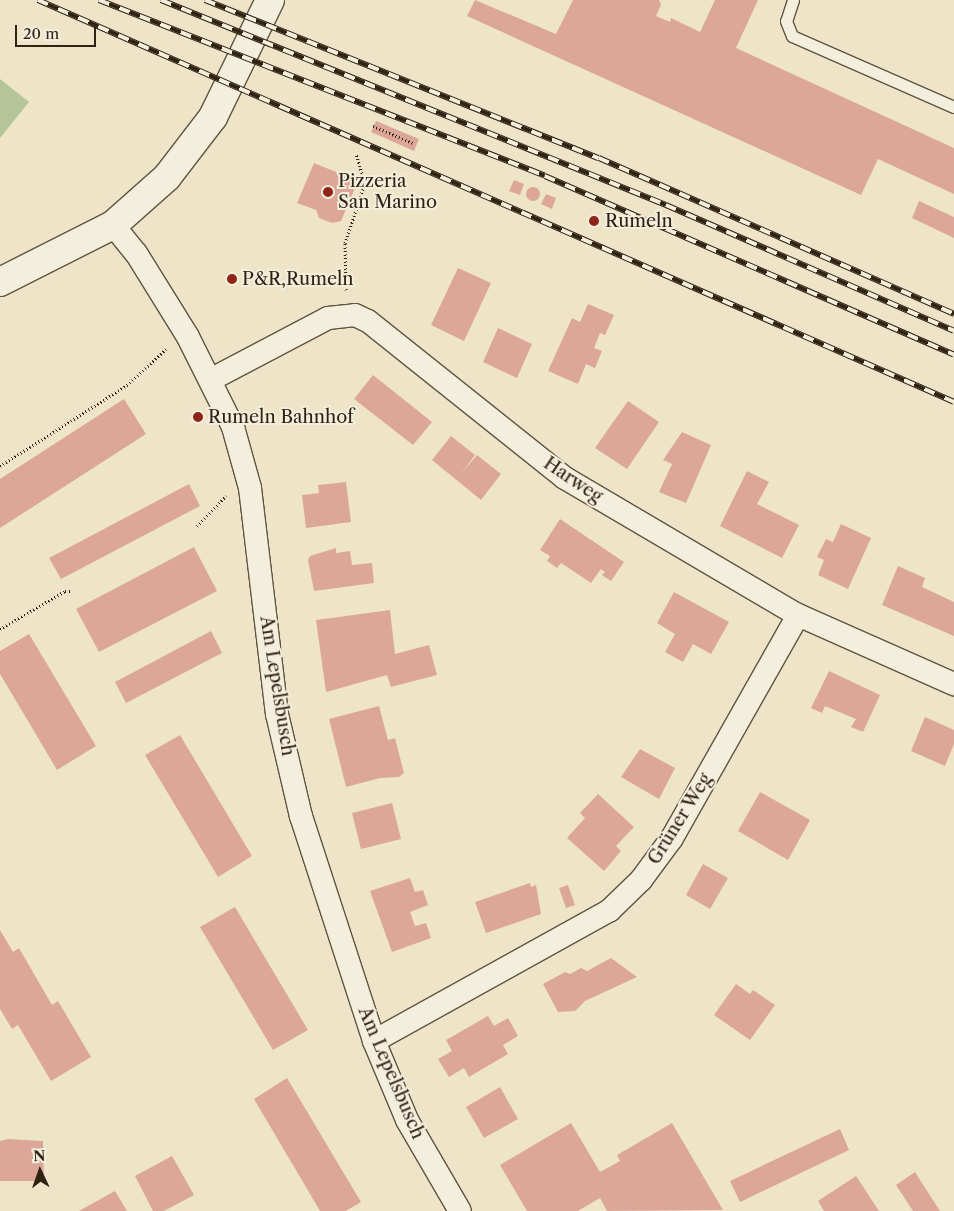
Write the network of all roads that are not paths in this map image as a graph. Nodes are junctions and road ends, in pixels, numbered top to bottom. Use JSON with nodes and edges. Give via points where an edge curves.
{"nodes":[{"id":1,"x":270,"y":0,"type":"edge"},
{"id":2,"x":792,"y":0,"type":"edge"},
{"id":3,"x":954,"y":107,"type":"edge"},
{"id":4,"x":113,"y":225,"type":"junction"},
{"id":5,"x":0,"y":282,"type":"edge"},
{"id":6,"x":212,"y":379,"type":"junction"},
{"id":7,"x":798,"y":615,"type":"junction"},
{"id":8,"x":954,"y":684,"type":"edge"},
{"id":9,"x":374,"y":1041,"type":"junction"},
{"id":10,"x":460,"y":1211,"type":"edge"}],
"edges":[{"from":1,"to":4,"type":"main road","via":[[213,118],[167,177]]},
{"from":2,"to":3,"type":"lane","via":[[786,21],[792,36]]},
{"from":4,"to":5,"type":"main road"},
{"from":4,"to":6,"type":"street","name":"Am Lepelsbusch","via":[[136,253]]},
{"from":6,"to":7,"type":"street","name":"Harweg","via":[[328,318],[347,314],[368,320],[565,478]]},
{"from":6,"to":9,"type":"street","name":"Am Lepelsbusch","via":[[233,427],[250,488],[277,714],[301,816]]},
{"from":7,"to":8,"type":"street","name":"Harweg"},
{"from":7,"to":9,"type":"street","name":"Grüner Weg","via":[[672,838],[641,880],[609,911]]},
{"from":9,"to":10,"type":"street","name":"Am Lepelsbusch","via":[[407,1120]]}]}
